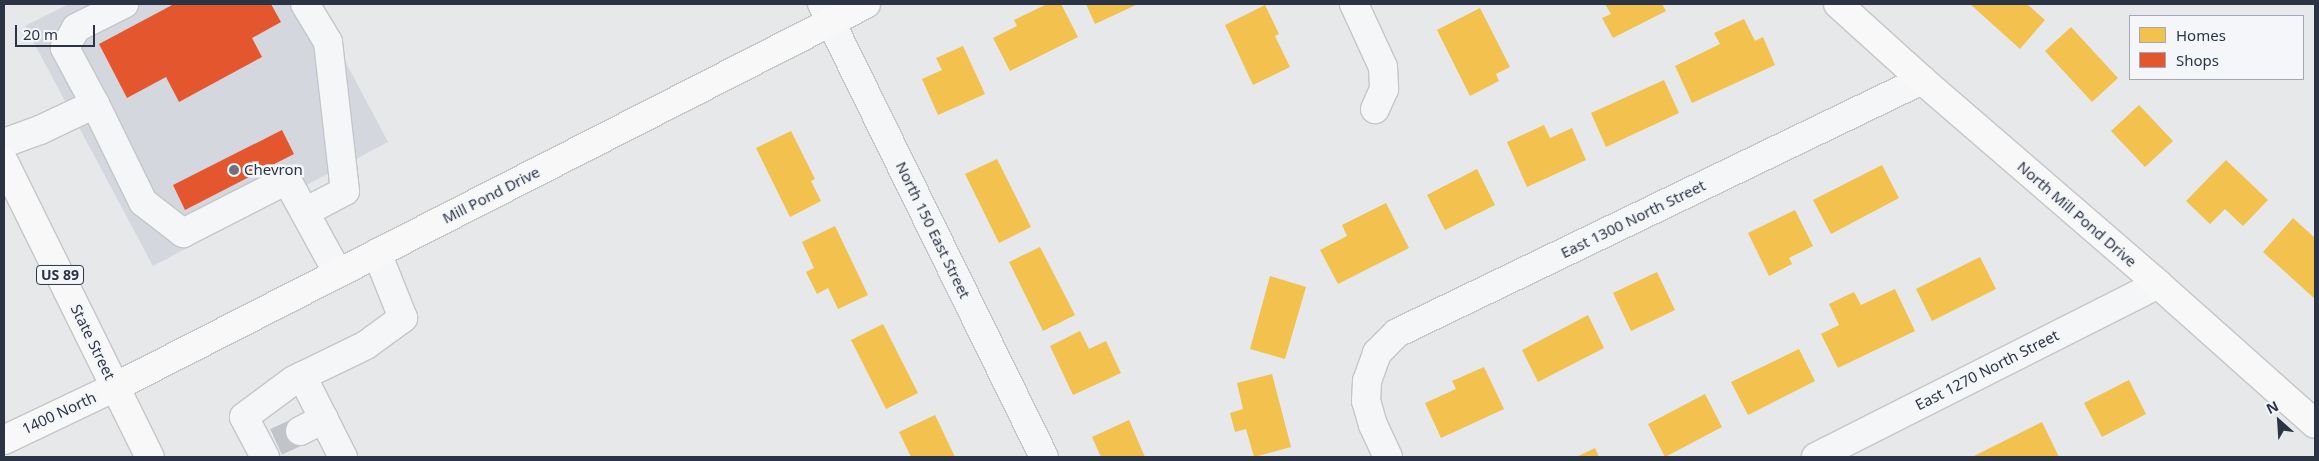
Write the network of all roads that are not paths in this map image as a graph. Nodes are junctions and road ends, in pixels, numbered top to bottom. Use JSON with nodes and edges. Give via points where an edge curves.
{"nodes":[{"id":1,"x":124,"y":4,"type":"edge"},
{"id":2,"x":305,"y":4,"type":"edge"},
{"id":3,"x":866,"y":4,"type":"edge"},
{"id":4,"x":1354,"y":4,"type":"edge"},
{"id":5,"x":1838,"y":4,"type":"edge"},
{"id":6,"x":826,"y":13,"type":"edge"},
{"id":7,"x":1922,"y":80,"type":"junction"},
{"id":8,"x":95,"y":104,"type":"junction"},
{"id":9,"x":1374,"y":109,"type":"dead end"},
{"id":10,"x":4,"y":143,"type":"edge"},
{"id":11,"x":4,"y":162,"type":"edge"},
{"id":12,"x":305,"y":212,"type":"junction"},
{"id":13,"x":377,"y":253,"type":"junction"},
{"id":14,"x":338,"y":273,"type":"junction"},
{"id":15,"x":2158,"y":284,"type":"junction"},
{"id":16,"x":302,"y":376,"type":"junction"},
{"id":17,"x":115,"y":387,"type":"junction"},
{"id":18,"x":324,"y":419,"type":"junction"},
{"id":19,"x":2315,"y":424,"type":"edge"},
{"id":20,"x":300,"y":431,"type":"tunnel mouth"},
{"id":21,"x":4,"y":440,"type":"edge"},
{"id":22,"x":267,"y":450,"type":"edge"},
{"id":23,"x":333,"y":454,"type":"edge"},
{"id":24,"x":150,"y":457,"type":"edge"},
{"id":25,"x":1044,"y":457,"type":"edge"},
{"id":26,"x":1388,"y":457,"type":"edge"},
{"id":27,"x":1816,"y":457,"type":"edge"}],
"edges":[{"from":1,"to":8,"type":"street","via":[[76,28],[65,48]]},
{"from":2,"to":12,"type":"street","via":[[328,42],[345,191]]},
{"from":3,"to":6,"type":"main road","name":"Mill Pond Drive"},
{"from":4,"to":9,"type":"street","via":[[1383,67],[1384,89]]},
{"from":5,"to":7,"type":"main road","name":"North Mill Pond Drive"},
{"from":6,"to":13,"type":"main road","name":"Mill Pond Drive"},
{"from":6,"to":25,"type":"street","name":"North 150 East Street"},
{"from":7,"to":15,"type":"main road","name":"North Mill Pond Drive"},
{"from":7,"to":26,"type":"street","name":"East 1300 North Street","via":[[1396,333],[1377,353],[1367,381],[1366,401]]},
{"from":8,"to":10,"type":"street"},
{"from":8,"to":12,"type":"street","via":[[143,202],[183,233],[287,180]]},
{"from":11,"to":17,"type":"main road","name":"State Street","number":"US 89"},
{"from":12,"to":14,"type":"street"},
{"from":13,"to":14,"type":"main road","name":"Mill Pond Drive"},
{"from":13,"to":16,"type":"street","via":[[403,318],[366,345]]},
{"from":14,"to":17,"type":"main road","name":"Mill Pond Drive"},
{"from":15,"to":19,"type":"main road","name":"North Mill Pond Drive"},
{"from":15,"to":27,"type":"street","name":"East 1270 North Street"},
{"from":16,"to":18,"type":"street"},
{"from":16,"to":22,"type":"street","via":[[244,418]]},
{"from":17,"to":21,"type":"main road","name":"1400 North"},
{"from":17,"to":24,"type":"main road","number":"US 89"},
{"from":18,"to":20,"type":"street"},
{"from":18,"to":23,"type":"street"}]}
